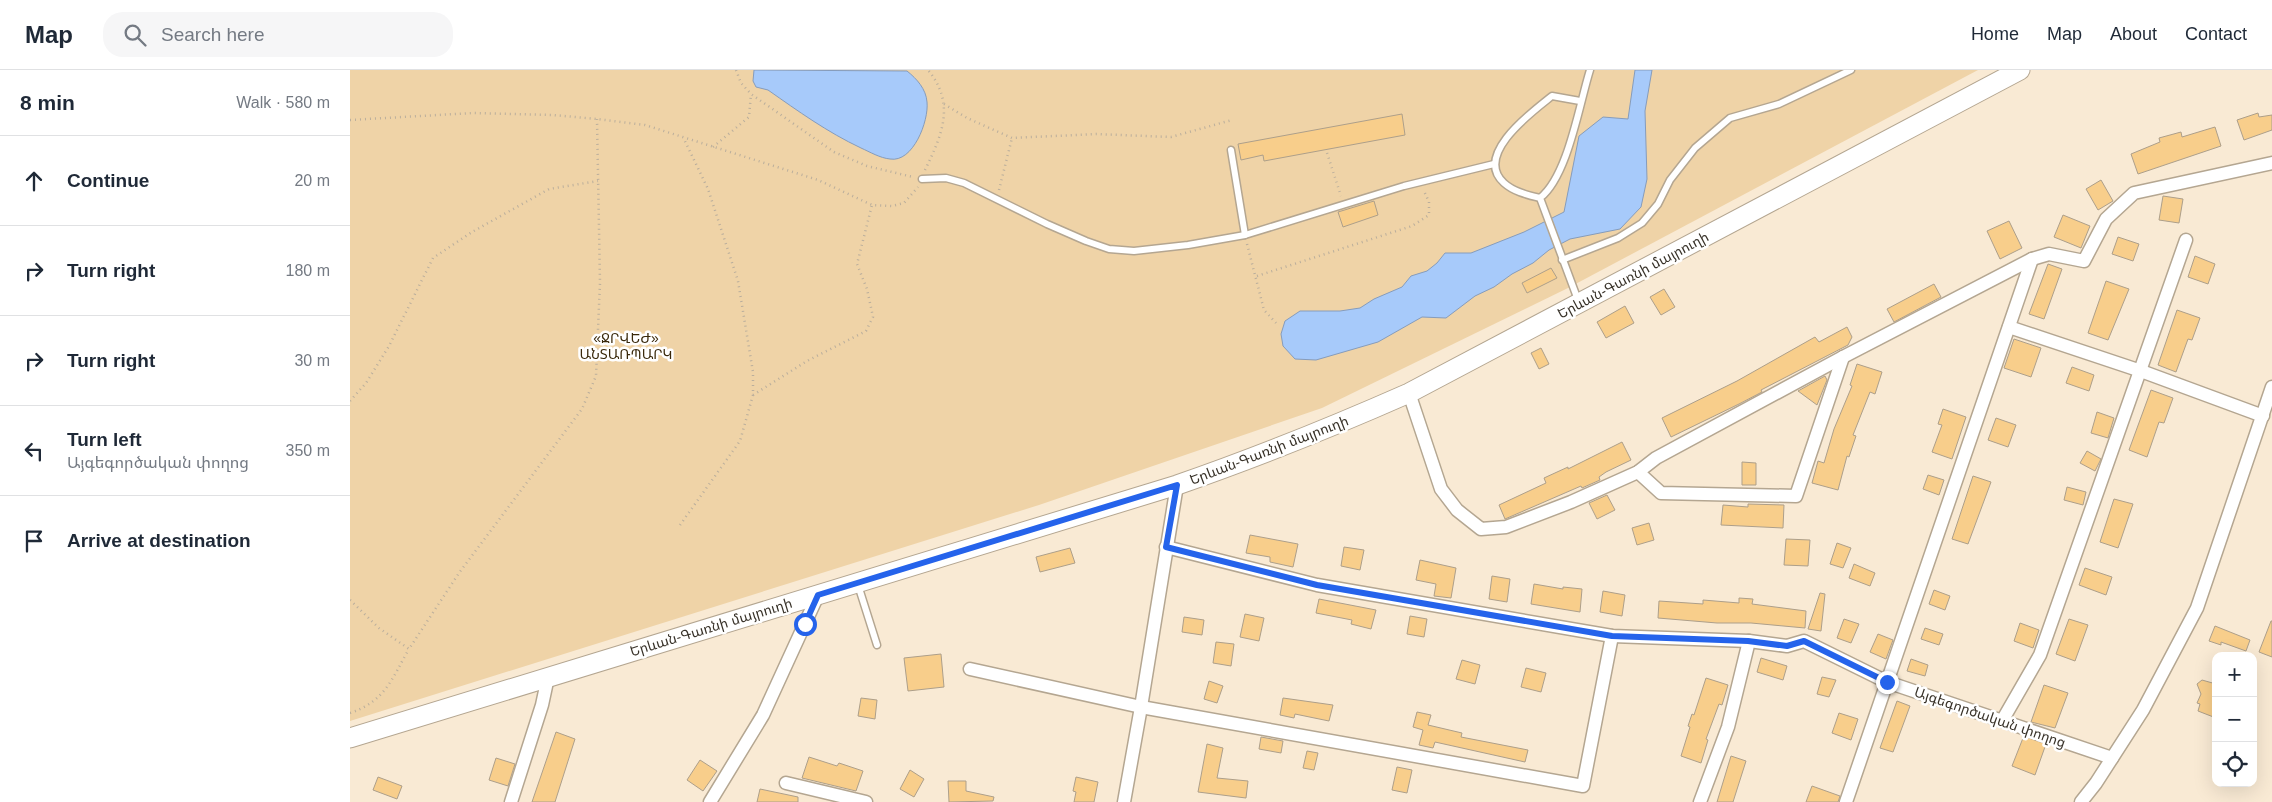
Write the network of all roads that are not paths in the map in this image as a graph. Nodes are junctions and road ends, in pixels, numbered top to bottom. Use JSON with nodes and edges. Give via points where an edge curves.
{"nodes":[{"id":1,"x":1590,"y":70,"type":"edge"},
{"id":2,"x":1851,"y":70,"type":"edge"},
{"id":3,"x":2020,"y":70,"type":"edge"},
{"id":4,"x":1580,"y":101,"type":"junction"},
{"id":5,"x":1231,"y":150,"type":"dead end"},
{"id":6,"x":2272,"y":163,"type":"edge"},
{"id":7,"x":1494,"y":164,"type":"junction"},
{"id":8,"x":922,"y":179,"type":"road end"},
{"id":9,"x":1540,"y":198,"type":"junction"},
{"id":10,"x":1244,"y":235,"type":"junction"},
{"id":11,"x":2186,"y":240,"type":"dead end"},
{"id":12,"x":2032,"y":259,"type":"junction"},
{"id":13,"x":1562,"y":260,"type":"junction"},
{"id":14,"x":1579,"y":304,"type":"junction"},
{"id":15,"x":2009,"y":328,"type":"junction"},
{"id":16,"x":1843,"y":357,"type":"junction"},
{"id":17,"x":2141,"y":371,"type":"junction"},
{"id":18,"x":2272,"y":387,"type":"edge"},
{"id":19,"x":1409,"y":394,"type":"junction"},
{"id":20,"x":2263,"y":416,"type":"junction"},
{"id":21,"x":1638,"y":472,"type":"junction"},
{"id":22,"x":1177,"y":485,"type":"junction"},
{"id":23,"x":1166,"y":547,"type":"junction"},
{"id":24,"x":857,"y":581,"type":"junction"},
{"id":25,"x":818,"y":595,"type":"junction"},
{"id":26,"x":1612,"y":636,"type":"junction"},
{"id":27,"x":1748,"y":641,"type":"junction"},
{"id":28,"x":877,"y":645,"type":"dead end"},
{"id":29,"x":970,"y":669,"type":"dead end"},
{"id":30,"x":548,"y":677,"type":"junction"},
{"id":31,"x":1887,"y":682,"type":"junction"},
{"id":32,"x":1141,"y":707,"type":"junction"},
{"id":33,"x":2002,"y":721,"type":"junction"},
{"id":34,"x":350,"y":738,"type":"edge"},
{"id":35,"x":2112,"y":758,"type":"junction"},
{"id":36,"x":786,"y":783,"type":"dead end"},
{"id":37,"x":511,"y":802,"type":"edge"},
{"id":38,"x":710,"y":802,"type":"edge"},
{"id":39,"x":866,"y":802,"type":"edge"},
{"id":40,"x":1124,"y":802,"type":"edge"},
{"id":41,"x":1700,"y":802,"type":"edge"},
{"id":42,"x":1846,"y":802,"type":"edge"},
{"id":43,"x":2081,"y":802,"type":"edge"}],
"edges":[{"from":1,"to":4,"type":"lane"},
{"from":2,"to":13,"type":"lane","via":[[1779,104],[1730,118],[1695,148],[1642,223],[1618,238]]},
{"from":3,"to":14,"type":"main road","name":"Երևան-Գառնի մայրուղի"},
{"from":4,"to":7,"type":"lane","via":[[1552,96],[1519,122],[1502,143]]},
{"from":4,"to":9,"type":"lane","via":[[1569,147],[1548,192]]},
{"from":5,"to":10,"type":"lane"},
{"from":6,"to":12,"type":"street","via":[[2134,193],[2106,219],[2084,261],[2049,254]]},
{"from":7,"to":9,"type":"lane","via":[[1504,183]]},
{"from":7,"to":10,"type":"lane","via":[[1404,186]]},
{"from":8,"to":10,"type":"lane","via":[[946,178],[964,183],[1047,224],[1109,248],[1134,251]]},
{"from":9,"to":13,"type":"lane"},
{"from":11,"to":17,"type":"street"},
{"from":12,"to":15,"type":"street"},
{"from":12,"to":16,"type":"street"},
{"from":13,"to":14,"type":"lane"},
{"from":14,"to":19,"type":"main road","name":"Երևան-Գառնի մայրուղի"},
{"from":15,"to":17,"type":"street"},
{"from":15,"to":31,"type":"street"},
{"from":16,"to":21,"type":"street","via":[[1656,458]]},
{"from":16,"to":21,"type":"street","via":[[1796,496],[1661,494]]},
{"from":17,"to":20,"type":"street"},
{"from":17,"to":33,"type":"street","via":[[2040,654]]},
{"from":18,"to":20,"type":"street"},
{"from":19,"to":21,"type":"street","via":[[1441,489],[1458,510],[1481,529],[1506,527]]},
{"from":19,"to":22,"type":"main road","name":"Երևան-Գառնի մայրուղի","via":[[1258,457]]},
{"from":20,"to":35,"type":"street","via":[[2197,608],[2143,710]]},
{"from":22,"to":23,"type":"street"},
{"from":22,"to":24,"type":"main road","name":"Երևան-Գառնի մայրուղի"},
{"from":23,"to":26,"type":"street","name":"Այգեգործական փողոց","via":[[1317,585]]},
{"from":23,"to":32,"type":"street"},
{"from":24,"to":25,"type":"main road","name":"Երևան-Գառնի մայրուղի"},
{"from":24,"to":28,"type":"lane"},
{"from":25,"to":30,"type":"main road","name":"Երևան-Գառնի մայրուղի"},
{"from":25,"to":38,"type":"street","via":[[763,715]]},
{"from":26,"to":27,"type":"street","name":"Այգեգործական փողոց"},
{"from":26,"to":32,"type":"street","via":[[1584,786]]},
{"from":27,"to":31,"type":"street","name":"Այգեգործական փողոց","via":[[1787,646],[1804,641]]},
{"from":27,"to":41,"type":"street","via":[[1728,727]]},
{"from":29,"to":32,"type":"street"},
{"from":30,"to":34,"type":"main road","name":"Երևան-Գառնի մայրուղի"},
{"from":30,"to":37,"type":"street"},
{"from":31,"to":33,"type":"street","name":"Այգեգործական փողոց"},
{"from":31,"to":42,"type":"street"},
{"from":32,"to":40,"type":"street"},
{"from":33,"to":35,"type":"street","name":"Այգեգործական փողոց"},
{"from":35,"to":43,"type":"street"},
{"from":36,"to":39,"type":"street"}]}
